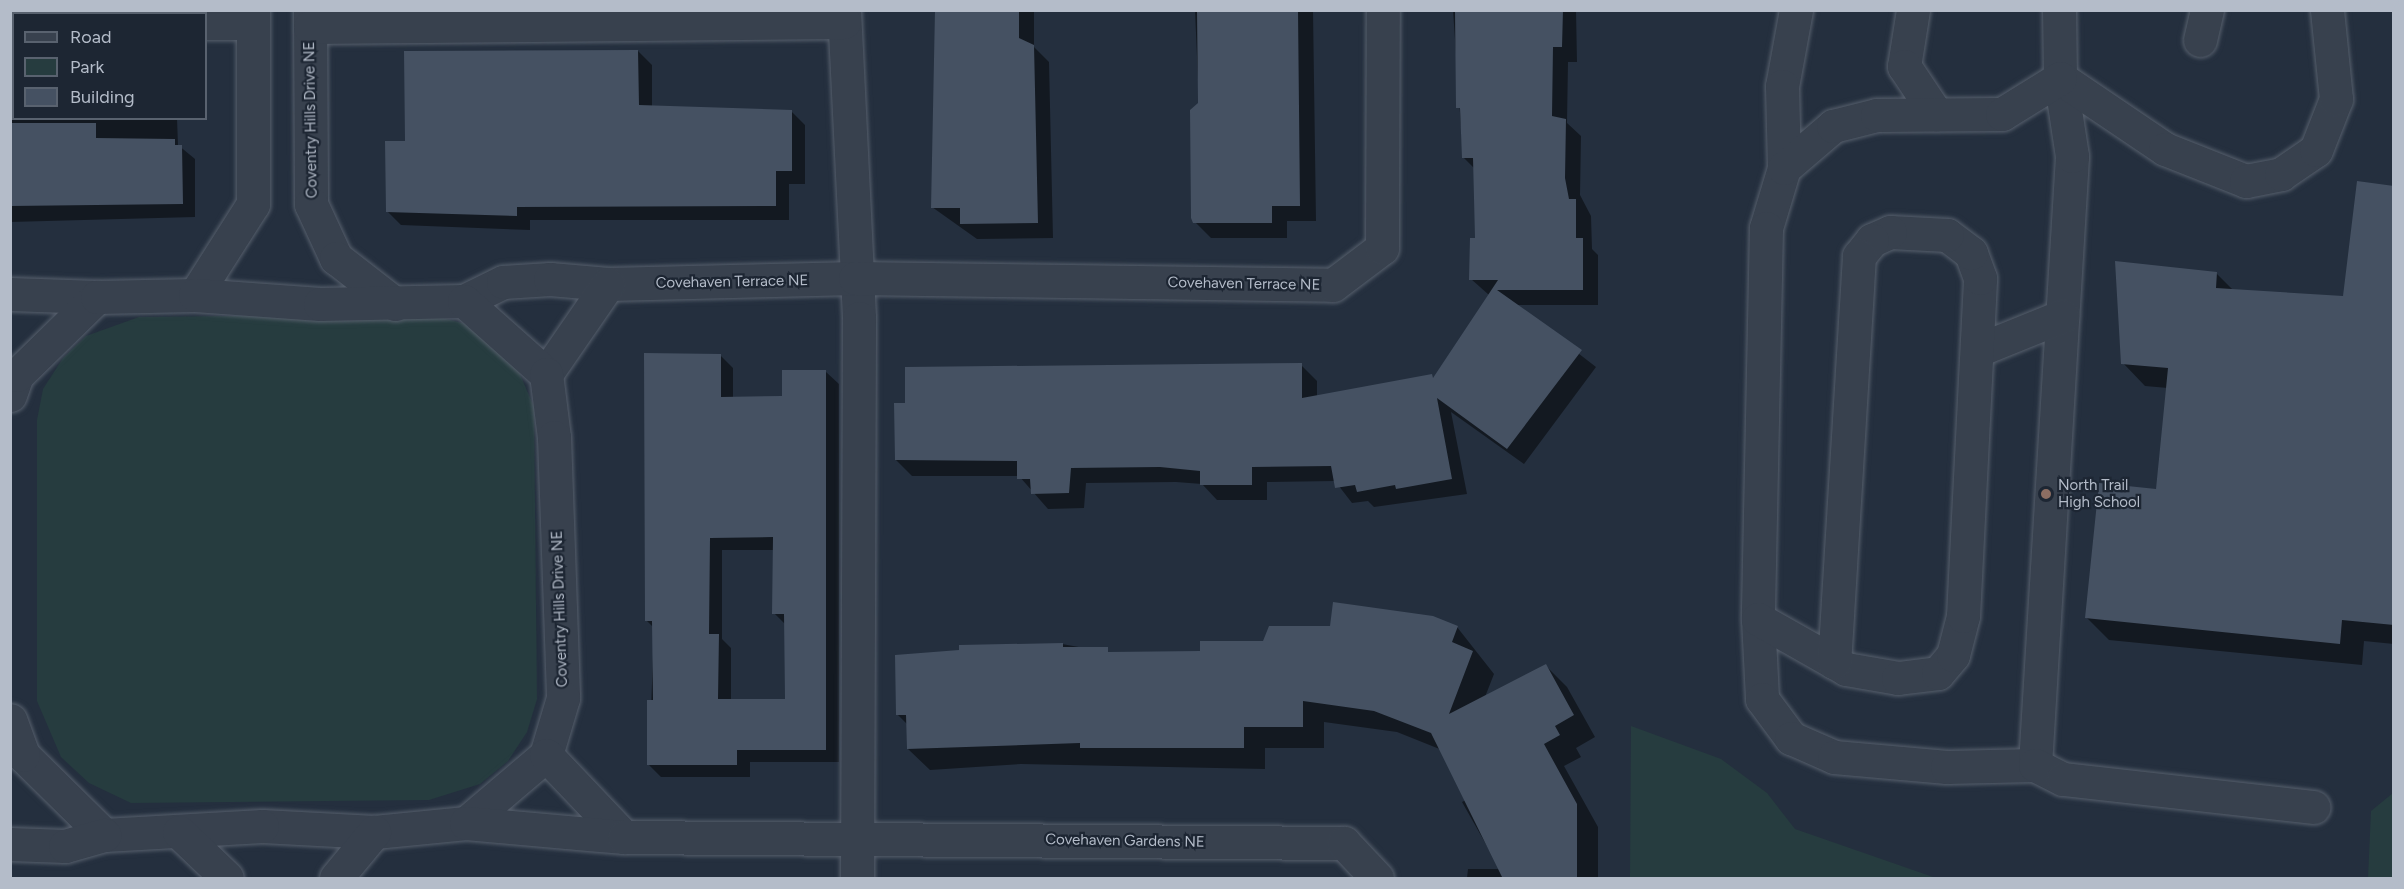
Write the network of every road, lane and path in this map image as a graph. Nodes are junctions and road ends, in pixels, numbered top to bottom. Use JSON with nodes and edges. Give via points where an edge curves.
{"nodes":[{"id":1,"x":1383,"y":10,"type":"edge"},
{"id":2,"x":1796,"y":10,"type":"edge"},
{"id":3,"x":1912,"y":10,"type":"edge"},
{"id":4,"x":2059,"y":10,"type":"edge"},
{"id":5,"x":2327,"y":10,"type":"edge"},
{"id":6,"x":844,"y":16,"type":"edge"},
{"id":7,"x":253,"y":17,"type":"edge"},
{"id":8,"x":310,"y":19,"type":"edge"},
{"id":9,"x":207,"y":23,"type":"edge"},
{"id":10,"x":2060,"y":78,"type":"junction"},
{"id":11,"x":1936,"y":114,"type":"junction"},
{"id":12,"x":1784,"y":168,"type":"junction"},
{"id":13,"x":855,"y":278,"type":"junction"},
{"id":14,"x":593,"y":282,"type":"junction"},
{"id":15,"x":10,"y":294,"type":"edge"},
{"id":16,"x":195,"y":295,"type":"junction"},
{"id":17,"x":97,"y":297,"type":"junction"},
{"id":18,"x":465,"y":301,"type":"junction"},
{"id":19,"x":395,"y":304,"type":"junction"},
{"id":20,"x":2062,"y":316,"type":"junction"},
{"id":21,"x":1978,"y":350,"type":"junction"},
{"id":22,"x":546,"y":374,"type":"junction"},
{"id":23,"x":13,"y":378,"type":"edge"},
{"id":24,"x":1758,"y":620,"type":"junction"},
{"id":25,"x":1834,"y":663,"type":"junction"},
{"id":26,"x":10,"y":720,"type":"edge"},
{"id":27,"x":546,"y":755,"type":"junction"},
{"id":28,"x":17,"y":762,"type":"edge"},
{"id":29,"x":2035,"y":765,"type":"junction"},
{"id":30,"x":2313,"y":807,"type":"dead end"},
{"id":31,"x":466,"y":824,"type":"junction"},
{"id":32,"x":179,"y":832,"type":"junction"},
{"id":33,"x":374,"y":832,"type":"junction"},
{"id":34,"x":104,"y":835,"type":"junction"},
{"id":35,"x":624,"y":837,"type":"junction"},
{"id":36,"x":859,"y":838,"type":"junction"},
{"id":37,"x":10,"y":844,"type":"edge"},
{"id":38,"x":228,"y":879,"type":"edge"},
{"id":39,"x":336,"y":879,"type":"edge"},
{"id":40,"x":857,"y":879,"type":"edge"},
{"id":41,"x":1377,"y":879,"type":"edge"}],
"edges":[{"from":1,"to":13,"type":"street","name":"Covehaven Terrace NE","via":[[1382,248],[1333,285]]},
{"from":2,"to":12,"type":"street","via":[[1782,86]]},
{"from":3,"to":11,"type":"street","via":[[1904,66]]},
{"from":4,"to":10,"type":"street"},
{"from":5,"to":10,"type":"street","via":[[2336,99],[2316,150],[2281,174],[2246,181],[2165,149]]},
{"from":6,"to":8,"type":"street"},
{"from":6,"to":13,"type":"street"},
{"from":7,"to":9,"type":"street"},
{"from":7,"to":16,"type":"street","via":[[253,204]]},
{"from":8,"to":19,"type":"street","name":"Coventry Hills Drive NE","via":[[312,204],[336,258]]},
{"from":10,"to":11,"type":"street","via":[[2002,114]]},
{"from":10,"to":20,"type":"street","via":[[2072,156]]},
{"from":11,"to":12,"type":"street","via":[[1877,115],[1833,126]]},
{"from":12,"to":24,"type":"street","via":[[1766,228]]},
{"from":13,"to":14,"type":"street","name":"Covehaven Terrace NE"},
{"from":13,"to":36,"type":"street"},
{"from":14,"to":18,"type":"street","via":[[503,282]]},
{"from":14,"to":22,"type":"street"},
{"from":15,"to":17,"type":"street"},
{"from":16,"to":17,"type":"street"},
{"from":16,"to":19,"type":"street"},
{"from":17,"to":23,"type":"street"},
{"from":18,"to":19,"type":"street"},
{"from":18,"to":22,"type":"street"},
{"from":20,"to":21,"type":"street"},
{"from":20,"to":29,"type":"street"},
{"from":21,"to":25,"type":"street","via":[[1963,616],[1953,655],[1938,673],[1898,678]]},
{"from":21,"to":25,"type":"street","via":[[1980,278],[1971,253],[1947,235],[1890,232],[1872,240],[1859,256]]},
{"from":22,"to":27,"type":"street","name":"Coventry Hills Drive NE","via":[[554,437],[563,698]]},
{"from":24,"to":25,"type":"street"},
{"from":24,"to":29,"type":"street","via":[[1762,699],[1791,738],[1834,757],[1898,765]]},
{"from":26,"to":28,"type":"street"},
{"from":27,"to":31,"type":"street"},
{"from":27,"to":35,"type":"street"},
{"from":28,"to":34,"type":"street"},
{"from":29,"to":30,"type":"street","via":[[2063,779]]},
{"from":31,"to":33,"type":"street"},
{"from":31,"to":35,"type":"street","name":"Covehaven Gardens NE"},
{"from":32,"to":33,"type":"street","via":[[262,826]]},
{"from":32,"to":34,"type":"street"},
{"from":32,"to":38,"type":"street"},
{"from":33,"to":39,"type":"street"},
{"from":34,"to":37,"type":"street","via":[[65,846]]},
{"from":35,"to":36,"type":"street","name":"Covehaven Gardens NE"},
{"from":36,"to":40,"type":"street"},
{"from":36,"to":41,"type":"street","name":"Covehaven Gardens NE","via":[[1344,843]]}]}
